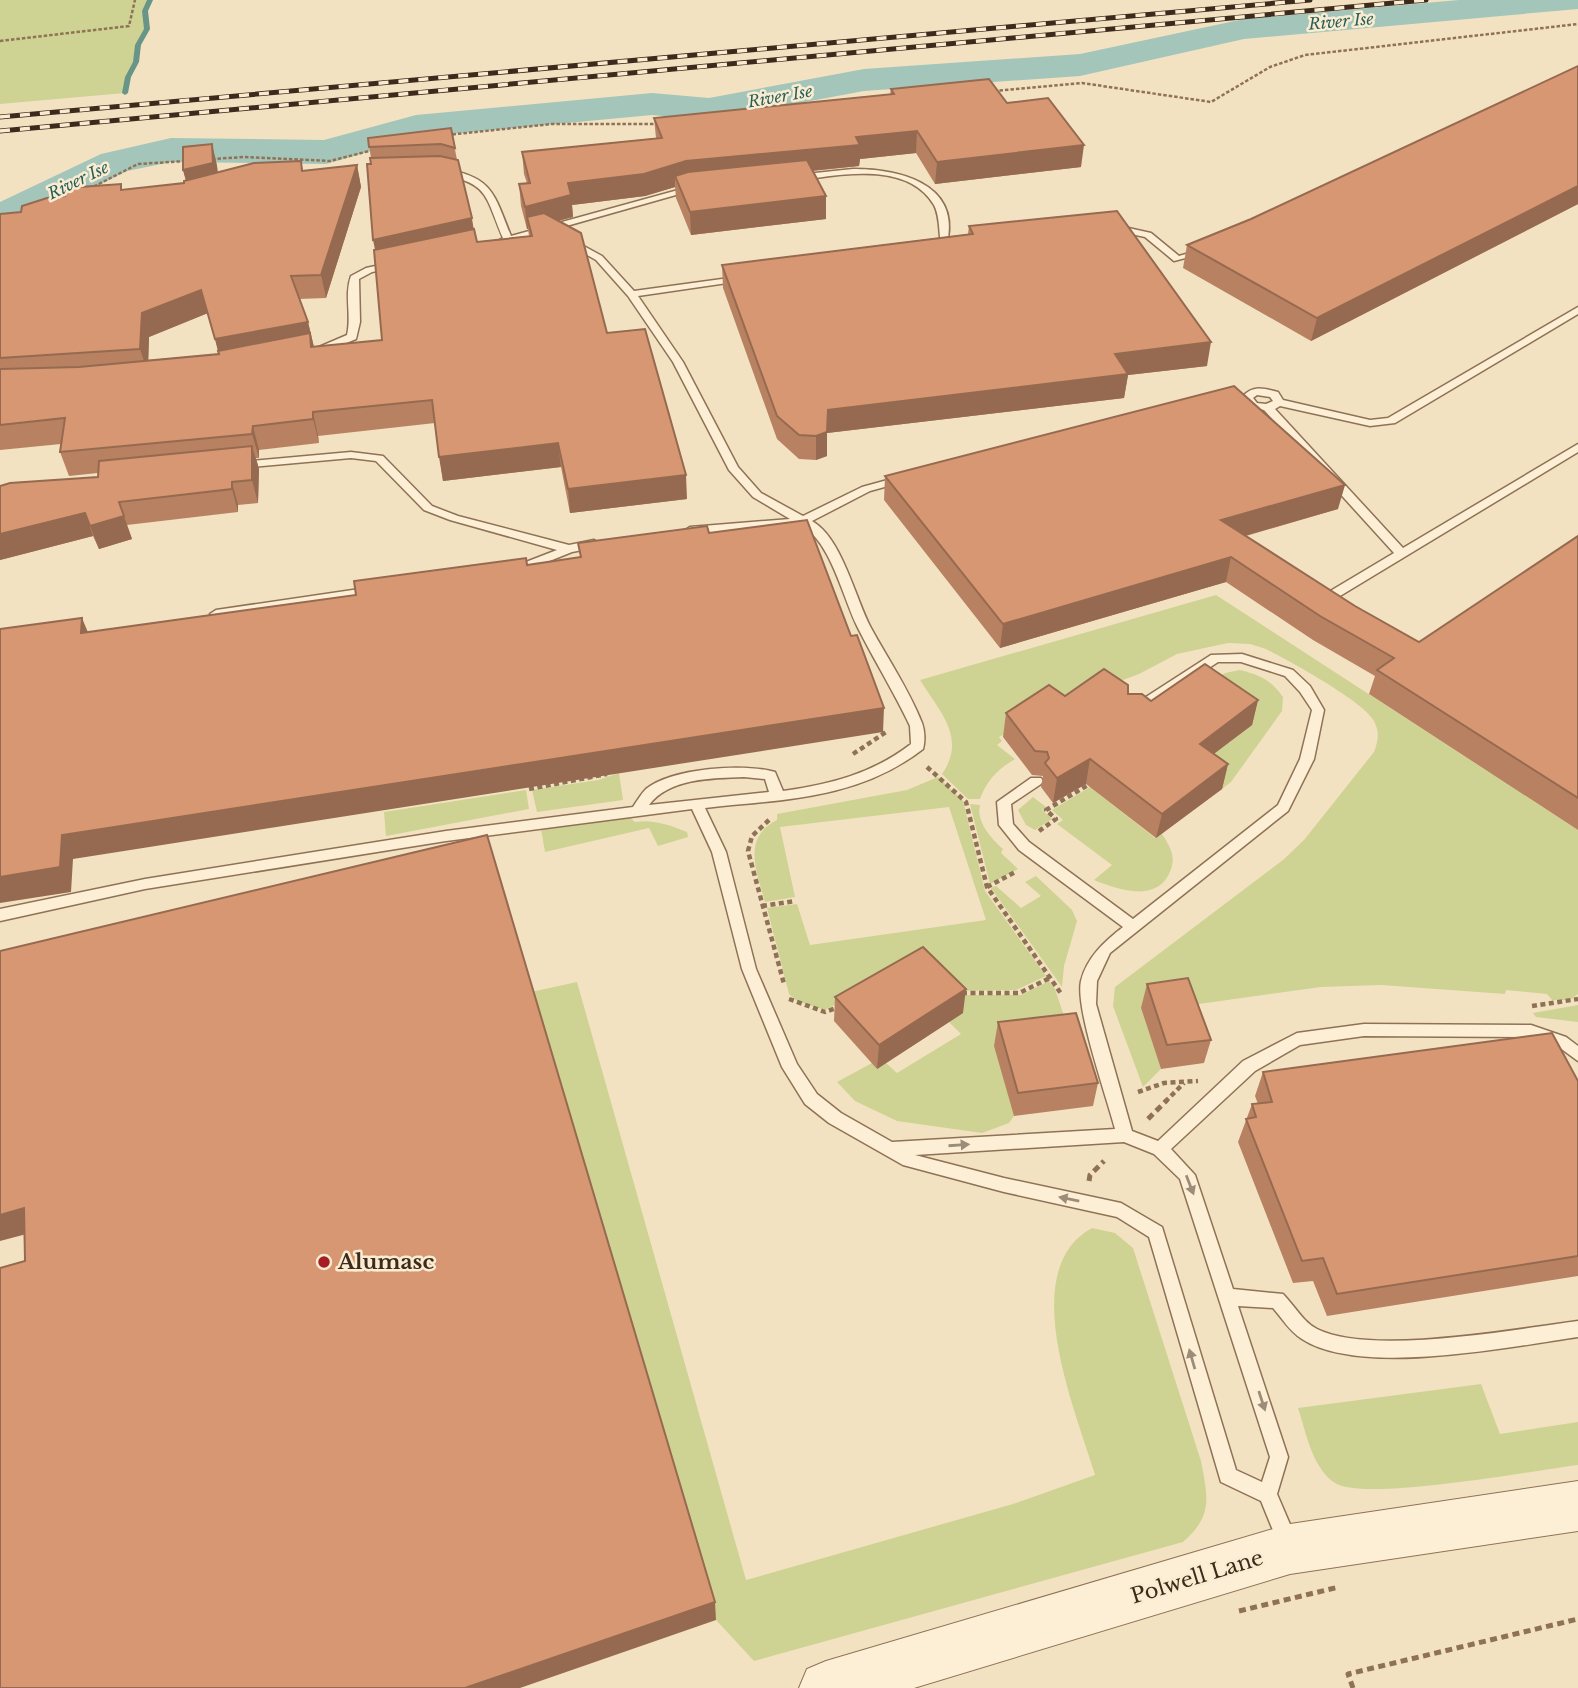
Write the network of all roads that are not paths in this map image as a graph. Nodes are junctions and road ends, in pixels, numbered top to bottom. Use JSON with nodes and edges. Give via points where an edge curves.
{"nodes":[{"id":1,"x":431,"y":173,"type":"edge"},
{"id":2,"x":783,"y":179,"type":"edge"},
{"id":3,"x":701,"y":188,"type":"edge"},
{"id":4,"x":1103,"y":225,"type":"edge"},
{"id":5,"x":548,"y":230,"type":"junction"},
{"id":6,"x":958,"y":236,"type":"edge"},
{"id":7,"x":944,"y":237,"type":"junction"},
{"id":8,"x":508,"y":240,"type":"junction"},
{"id":9,"x":495,"y":243,"type":"edge"},
{"id":10,"x":934,"y":244,"type":"edge"},
{"id":11,"x":1217,"y":246,"type":"edge"},
{"id":12,"x":407,"y":262,"type":"edge"},
{"id":13,"x":748,"y":277,"type":"edge"},
{"id":14,"x":632,"y":294,"type":"junction"},
{"id":15,"x":1578,"y":310,"type":"edge"},
{"id":16,"x":309,"y":352,"type":"edge"},
{"id":17,"x":1274,"y":405,"type":"junction"},
{"id":18,"x":1578,"y":447,"type":"edge"},
{"id":19,"x":228,"y":467,"type":"edge"},
{"id":20,"x":919,"y":475,"type":"edge"},
{"id":21,"x":803,"y":521,"type":"junction"},
{"id":22,"x":681,"y":532,"type":"edge"},
{"id":23,"x":604,"y":542,"type":"edge"},
{"id":24,"x":569,"y":549,"type":"junction"},
{"id":25,"x":1402,"y":554,"type":"junction"},
{"id":26,"x":507,"y":574,"type":"edge"},
{"id":27,"x":387,"y":589,"type":"edge"},
{"id":28,"x":1331,"y":596,"type":"edge"},
{"id":29,"x":208,"y":615,"type":"edge"},
{"id":30,"x":1130,"y":714,"type":"edge"},
{"id":31,"x":1036,"y":781,"type":"dead end"},
{"id":32,"x":777,"y":794,"type":"junction"},
{"id":33,"x":696,"y":804,"type":"junction"},
{"id":34,"x":638,"y":811,"type":"junction"},
{"id":35,"x":0,"y":915,"type":"edge"},
{"id":36,"x":1133,"y":926,"type":"junction"},
{"id":37,"x":1578,"y":1055,"type":"edge"},
{"id":38,"x":1125,"y":1135,"type":"junction"},
{"id":39,"x":1160,"y":1149,"type":"junction"},
{"id":40,"x":890,"y":1150,"type":"junction"},
{"id":41,"x":1228,"y":1297,"type":"junction"},
{"id":42,"x":1578,"y":1329,"type":"edge"},
{"id":43,"x":1268,"y":1494,"type":"junction"},
{"id":44,"x":1578,"y":1506,"type":"edge"},
{"id":45,"x":1290,"y":1549,"type":"junction"},
{"id":46,"x":825,"y":1688,"type":"edge"}],
"edges":[{"from":1,"to":8,"type":"lane","via":[[468,175],[482,183]]},
{"from":2,"to":7,"type":"lane","via":[[851,172],[919,182],[940,206]]},
{"from":3,"to":5,"type":"lane"},
{"from":4,"to":11,"type":"lane","via":[[1148,235],[1177,259]]},
{"from":5,"to":8,"type":"lane"},
{"from":5,"to":14,"type":"lane","via":[[599,258]]},
{"from":6,"to":7,"type":"lane"},
{"from":7,"to":10,"type":"lane"},
{"from":8,"to":9,"type":"lane"},
{"from":12,"to":16,"type":"lane","via":[[354,278],[357,325],[352,337]]},
{"from":13,"to":14,"type":"lane"},
{"from":14,"to":21,"type":"lane","via":[[678,362],[733,468],[757,495]]},
{"from":15,"to":17,"type":"lane","via":[[1391,421],[1370,423]]},
{"from":17,"to":17,"type":"lane","via":[[1258,407],[1243,400],[1251,392],[1265,391],[1274,394]]},
{"from":17,"to":25,"type":"lane"},
{"from":18,"to":25,"type":"lane"},
{"from":19,"to":24,"type":"lane","via":[[351,455],[379,458],[429,508],[454,519]]},
{"from":20,"to":21,"type":"lane","via":[[866,489]]},
{"from":21,"to":22,"type":"lane"},
{"from":21,"to":32,"type":"lane","via":[[817,529],[831,551],[863,625],[917,726],[918,746],[888,767],[854,782]]},
{"from":23,"to":24,"type":"lane"},
{"from":24,"to":26,"type":"lane"},
{"from":25,"to":28,"type":"lane"},
{"from":27,"to":29,"type":"lane"},
{"from":30,"to":36,"type":"lane","via":[[1215,658],[1253,660],[1289,673],[1318,710],[1307,759],[1283,808]]},
{"from":31,"to":36,"type":"lane","via":[[1004,802],[1006,825],[1039,858]]},
{"from":32,"to":33,"type":"lane"},
{"from":32,"to":34,"type":"lane","via":[[770,775],[752,771],[725,774],[654,790]]},
{"from":33,"to":34,"type":"lane"},
{"from":33,"to":40,"type":"lane","via":[[719,852],[749,969],[790,1067],[811,1099]]},
{"from":34,"to":35,"type":"lane","via":[[158,882]]},
{"from":36,"to":38,"type":"lane","via":[[1105,948],[1089,981],[1087,1004]]},
{"from":37,"to":39,"type":"lane","via":[[1561,1041],[1531,1031],[1364,1030],[1297,1039],[1249,1066]]},
{"from":38,"to":39,"type":"lane"},
{"from":40,"to":38,"type":"lane","one_way":true},
{"from":39,"to":41,"type":"lane","one_way":true,"via":[[1187,1175]]},
{"from":43,"to":40,"type":"lane","one_way":true,"via":[[1228,1476],[1156,1232],[1121,1210],[964,1175]]},
{"from":41,"to":42,"type":"lane","via":[[1277,1300],[1309,1335],[1354,1350],[1460,1344]]},
{"from":41,"to":43,"type":"lane","one_way":true,"via":[[1279,1457]]},
{"from":43,"to":45,"type":"lane"},
{"from":44,"to":45,"type":"street","name":"Polwell Lane"},
{"from":45,"to":46,"type":"street","name":"Polwell Lane"}]}
